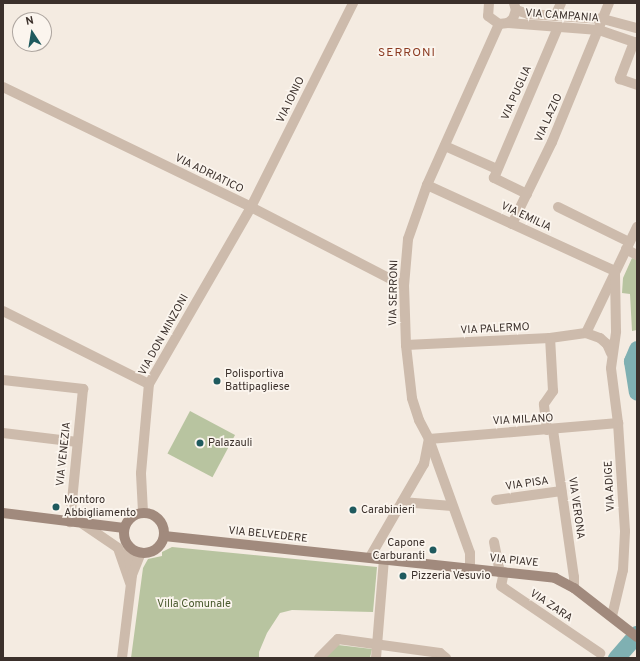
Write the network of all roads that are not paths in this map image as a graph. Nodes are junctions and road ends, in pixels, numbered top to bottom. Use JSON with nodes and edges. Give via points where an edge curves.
{"nodes":[{"id":1,"x":353,"y":3,"type":"edge"},
{"id":2,"x":561,"y":3,"type":"edge"},
{"id":3,"x":609,"y":3,"type":"edge"},
{"id":4,"x":486,"y":4,"type":"edge"},
{"id":5,"x":515,"y":6,"type":"edge"},
{"id":6,"x":555,"y":16,"type":"junction"},
{"id":7,"x":603,"y":19,"type":"junction"},
{"id":8,"x":504,"y":24,"type":"junction"},
{"id":9,"x":558,"y":27,"type":"junction"},
{"id":10,"x":637,"y":28,"type":"edge"},
{"id":11,"x":599,"y":30,"type":"junction"},
{"id":12,"x":635,"y":42,"type":"edge"},
{"id":13,"x":637,"y":85,"type":"edge"},
{"id":14,"x":3,"y":87,"type":"edge"},
{"id":15,"x":445,"y":146,"type":"junction"},
{"id":16,"x":497,"y":169,"type":"junction"},
{"id":17,"x":427,"y":185,"type":"junction"},
{"id":18,"x":527,"y":194,"type":"junction"},
{"id":19,"x":558,"y":207,"type":"dead end"},
{"id":20,"x":251,"y":208,"type":"junction"},
{"id":21,"x":512,"y":224,"type":"junction"},
{"id":22,"x":637,"y":227,"type":"edge"},
{"id":23,"x":628,"y":245,"type":"junction"},
{"id":24,"x":637,"y":255,"type":"edge"},
{"id":25,"x":615,"y":271,"type":"junction"},
{"id":26,"x":404,"y":286,"type":"junction"},
{"id":27,"x":3,"y":311,"type":"edge"},
{"id":28,"x":586,"y":333,"type":"junction"},
{"id":29,"x":550,"y":338,"type":"junction"},
{"id":30,"x":406,"y":345,"type":"junction"},
{"id":31,"x":611,"y":353,"type":"junction"},
{"id":32,"x":3,"y":380,"type":"edge"},
{"id":33,"x":149,"y":384,"type":"junction"},
{"id":34,"x":618,"y":423,"type":"junction"},
{"id":35,"x":547,"y":430,"type":"junction"},
{"id":36,"x":3,"y":433,"type":"edge"},
{"id":37,"x":429,"y":439,"type":"junction"},
{"id":38,"x":78,"y":442,"type":"junction"},
{"id":39,"x":562,"y":491,"type":"junction"},
{"id":40,"x":496,"y":500,"type":"dead end"},
{"id":41,"x":402,"y":502,"type":"junction"},
{"id":42,"x":452,"y":506,"type":"junction"},
{"id":43,"x":3,"y":512,"type":"edge"},
{"id":44,"x":143,"y":512,"type":"junction"},
{"id":45,"x":70,"y":522,"type":"junction"},
{"id":46,"x":83,"y":524,"type":"junction"},
{"id":47,"x":124,"y":528,"type":"junction"},
{"id":48,"x":164,"y":536,"type":"junction"},
{"id":49,"x":494,"y":542,"type":"dead end"},
{"id":50,"x":128,"y":546,"type":"junction"},
{"id":51,"x":141,"y":553,"type":"junction"},
{"id":52,"x":370,"y":557,"type":"junction"},
{"id":53,"x":384,"y":558,"type":"junction"},
{"id":54,"x":470,"y":569,"type":"junction"},
{"id":55,"x":502,"y":572,"type":"junction"},
{"id":56,"x":132,"y":575,"type":"junction"},
{"id":57,"x":131,"y":586,"type":"junction"},
{"id":58,"x":574,"y":588,"type":"junction"},
{"id":59,"x":616,"y":619,"type":"junction"},
{"id":60,"x":637,"y":637,"type":"edge"},
{"id":61,"x":382,"y":647,"type":"junction"},
{"id":62,"x":600,"y":653,"type":"dead end"},
{"id":63,"x":416,"y":654,"type":"edge"},
{"id":64,"x":122,"y":658,"type":"edge"},
{"id":65,"x":319,"y":658,"type":"edge"},
{"id":66,"x":376,"y":658,"type":"edge"},
{"id":67,"x":384,"y":658,"type":"edge"},
{"id":68,"x":446,"y":658,"type":"edge"}],
"edges":[{"from":1,"to":20,"type":"street","name":"VIA IONIO"},
{"from":2,"to":6,"type":"street"},
{"from":3,"to":7,"type":"street","name":"VIA LAZIO"},
{"from":4,"to":8,"type":"street","via":[[488,16]]},
{"from":5,"to":6,"type":"street","name":"VIA CAMPANIA","via":[[528,14]]},
{"from":5,"to":8,"type":"street","name":"VIA SERRONI","via":[[513,18]]},
{"from":6,"to":7,"type":"street","name":"VIA CAMPANIA"},
{"from":7,"to":10,"type":"street","name":"VIA CAMPANIA"},
{"from":7,"to":11,"type":"street","name":"VIA LAZIO"},
{"from":8,"to":9,"type":"street","name":"VIA CAMPANIA"},
{"from":8,"to":15,"type":"street","name":"VIA SERRONI"},
{"from":9,"to":11,"type":"street","name":"VIA CAMPANIA"},
{"from":9,"to":16,"type":"street","name":"VIA PUGLIA"},
{"from":11,"to":12,"type":"street","name":"VIA CAMPANIA"},
{"from":11,"to":18,"type":"street","name":"VIA LAZIO"},
{"from":12,"to":13,"type":"street","via":[[620,80]]},
{"from":14,"to":20,"type":"street","name":"VIA ADRIATICO"},
{"from":15,"to":16,"type":"street"},
{"from":15,"to":17,"type":"street","name":"VIA SERRONI"},
{"from":16,"to":18,"type":"street","via":[[494,178]]},
{"from":17,"to":21,"type":"street","name":"VIA EMILIA"},
{"from":17,"to":26,"type":"street","name":"VIA SERRONI","via":[[408,239]]},
{"from":18,"to":21,"type":"street","name":"VIA LAZIO"},
{"from":19,"to":23,"type":"street"},
{"from":20,"to":26,"type":"street","name":"VIA ADRIATICO"},
{"from":20,"to":33,"type":"street","name":"VIA DON MINZONI"},
{"from":21,"to":25,"type":"street","name":"VIA EMILIA"},
{"from":22,"to":23,"type":"street","name":"VIA ADIGE"},
{"from":23,"to":24,"type":"street"},
{"from":23,"to":25,"type":"street","name":"VIA ADIGE"},
{"from":25,"to":28,"type":"street","name":"VIA ADIGE"},
{"from":25,"to":31,"type":"street","name":"VIA ADIGE","via":[[616,331]]},
{"from":26,"to":30,"type":"street","name":"VIA SERRONI"},
{"from":27,"to":33,"type":"street"},
{"from":28,"to":29,"type":"street","name":"VIA PALERMO"},
{"from":28,"to":31,"type":"street","via":[[600,338],[607,344]]},
{"from":29,"to":30,"type":"street","name":"VIA PALERMO"},
{"from":29,"to":35,"type":"street","name":"VIA VERONA","via":[[553,391],[544,404]]},
{"from":30,"to":37,"type":"street","name":"VIA SERRONI","via":[[412,398]]},
{"from":31,"to":34,"type":"street","name":"VIA ADIGE"},
{"from":32,"to":38,"type":"street","name":"VIA VENEZIA","via":[[83,389]]},
{"from":33,"to":44,"type":"street","name":"VIA DON MINZONI","via":[[141,472]]},
{"from":34,"to":35,"type":"street","name":"VIA MILANO"},
{"from":34,"to":59,"type":"street","name":"VIA ADIGE","via":[[624,546]]},
{"from":35,"to":37,"type":"street","name":"VIA MILANO"},
{"from":35,"to":39,"type":"street","name":"VIA VERONA"},
{"from":36,"to":38,"type":"street"},
{"from":37,"to":41,"type":"street","via":[[424,464]]},
{"from":37,"to":42,"type":"street","name":"VIA SERRONI"},
{"from":38,"to":45,"type":"street","name":"VIA VENEZIA"},
{"from":39,"to":40,"type":"street","name":"VIA PISA"},
{"from":39,"to":58,"type":"street","name":"VIA VERONA"},
{"from":41,"to":42,"type":"street"},
{"from":41,"to":52,"type":"street"},
{"from":42,"to":54,"type":"street","name":"VIA SERRONI","via":[[470,553]]},
{"from":43,"to":45,"type":"main road"},
{"from":44,"to":47,"type":"main road","via":[[131,517]]},
{"from":44,"to":48,"type":"main road","via":[[160,519]]},
{"from":45,"to":46,"type":"main road"},
{"from":46,"to":47,"type":"main road"},
{"from":46,"to":57,"type":"street","via":[[118,548]]},
{"from":47,"to":50,"type":"main road"},
{"from":48,"to":51,"type":"main road","via":[[157,549]]},
{"from":48,"to":52,"type":"main road","name":"VIA BELVEDERE"},
{"from":49,"to":55,"type":"street"},
{"from":50,"to":51,"type":"main road"},
{"from":50,"to":56,"type":"street"},
{"from":51,"to":56,"type":"street"},
{"from":52,"to":53,"type":"main road","name":"VIA PIAVE"},
{"from":53,"to":54,"type":"main road","name":"VIA PIAVE"},
{"from":53,"to":61,"type":"street"},
{"from":54,"to":55,"type":"main road","name":"VIA PIAVE"},
{"from":55,"to":58,"type":"main road","name":"VIA PIAVE","via":[[555,578]]},
{"from":55,"to":62,"type":"street","name":"VIA ZARA","via":[[501,586]]},
{"from":56,"to":57,"type":"street"},
{"from":57,"to":64,"type":"street"},
{"from":58,"to":59,"type":"main road","name":"VIA PIAVE"},
{"from":59,"to":60,"type":"main road","name":"VIA PIAVE"},
{"from":61,"to":63,"type":"street"},
{"from":61,"to":65,"type":"street","via":[[338,640]]},
{"from":61,"to":66,"type":"street"},
{"from":61,"to":67,"type":"street"},
{"from":63,"to":68,"type":"street","via":[[440,653]]}]}
